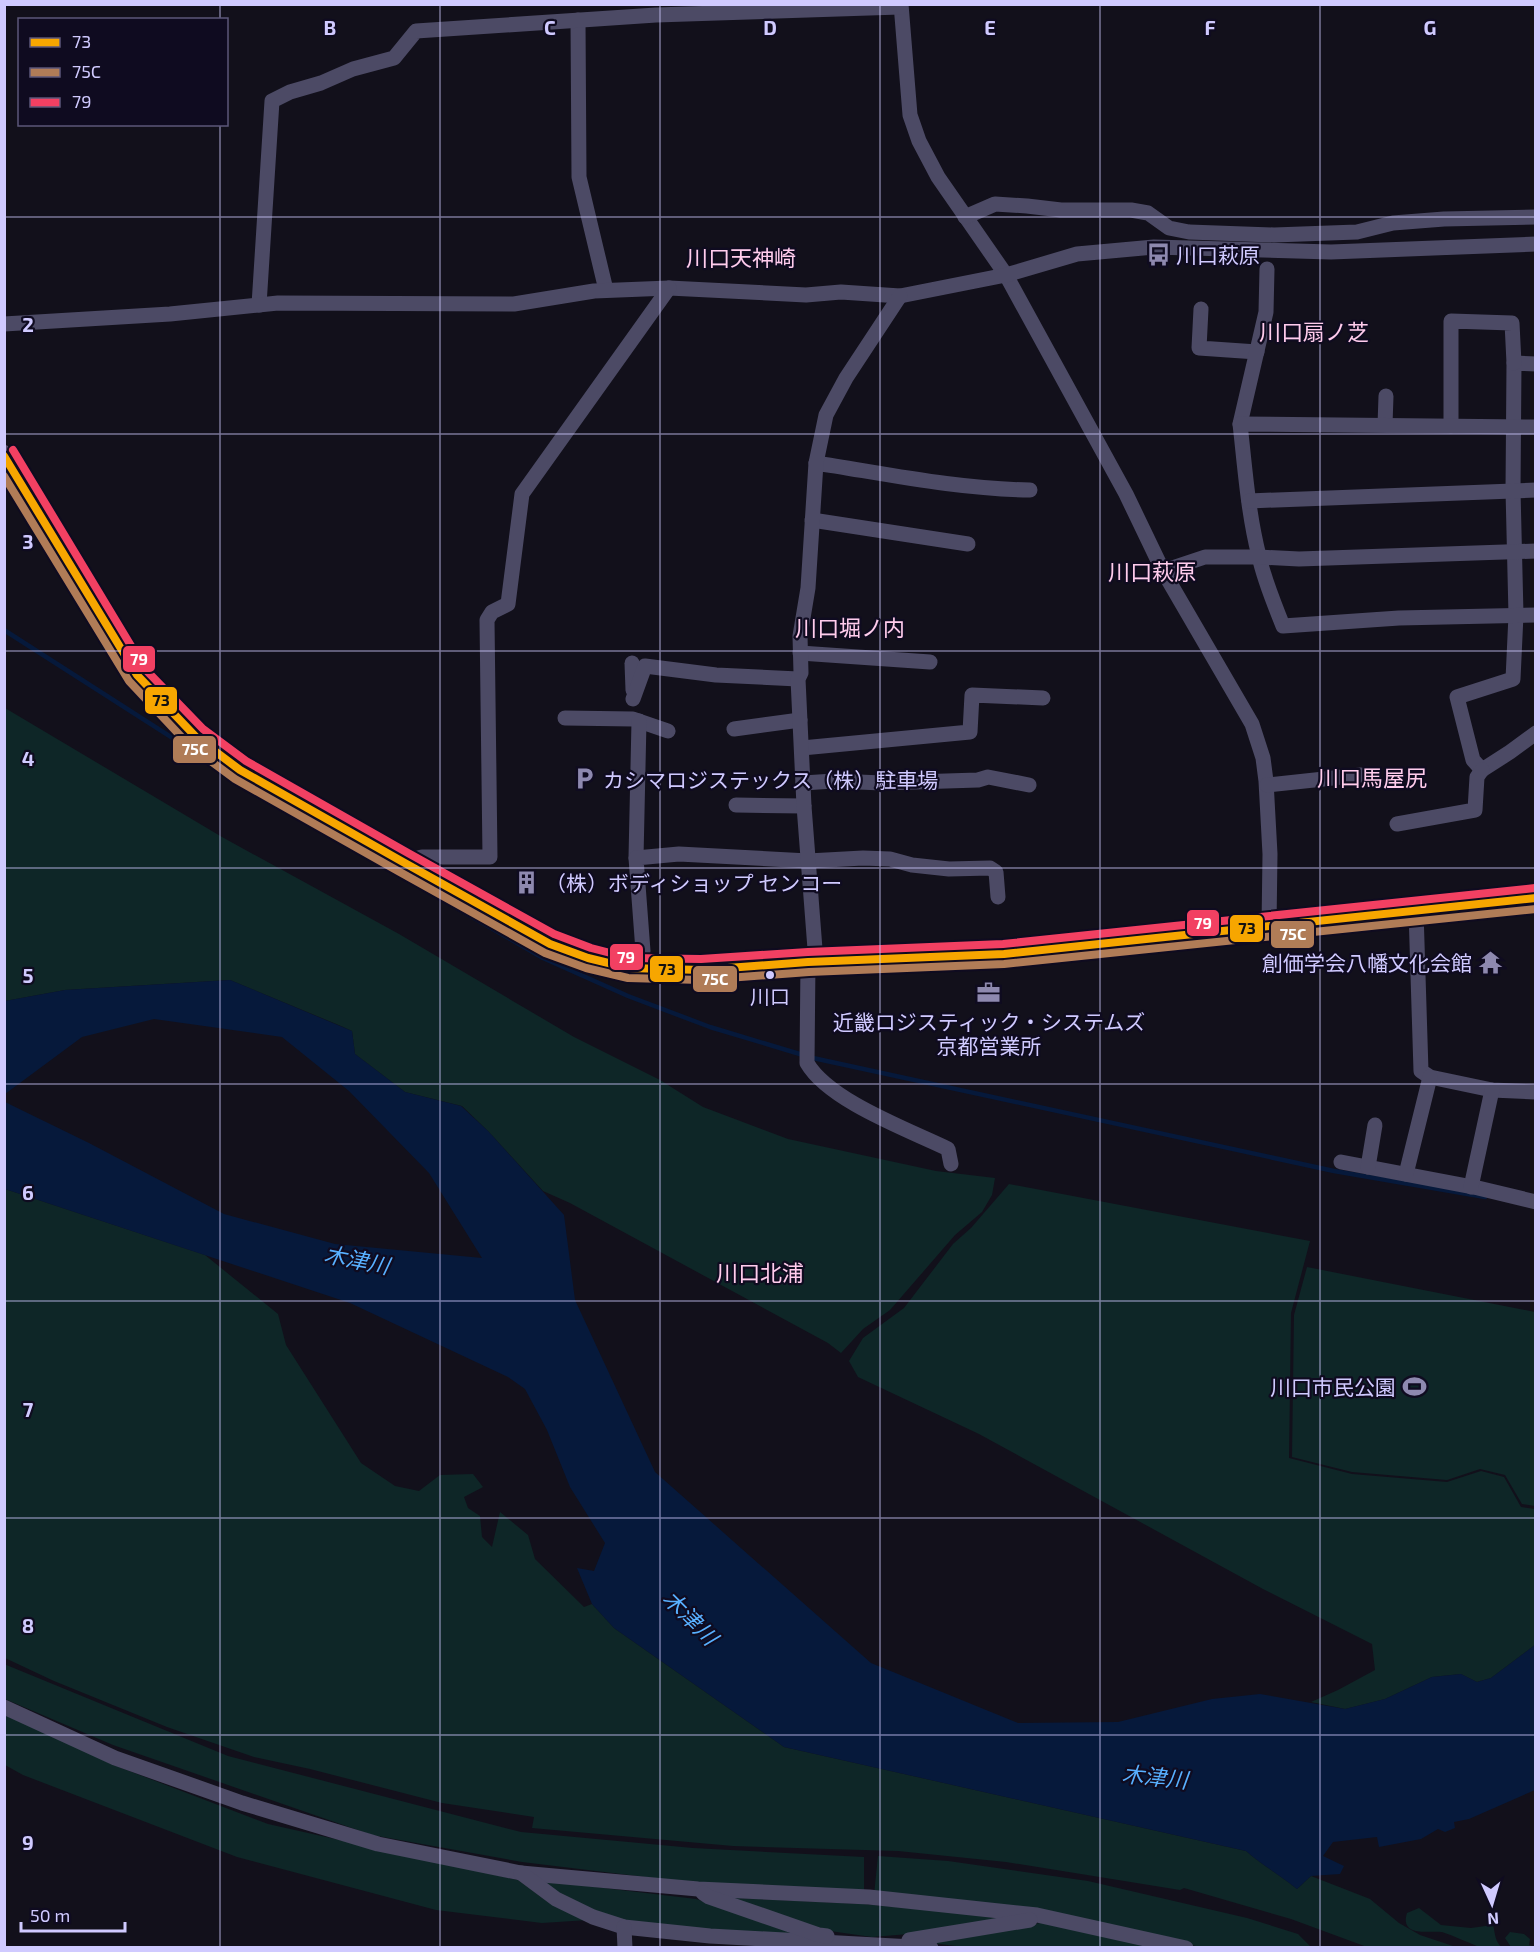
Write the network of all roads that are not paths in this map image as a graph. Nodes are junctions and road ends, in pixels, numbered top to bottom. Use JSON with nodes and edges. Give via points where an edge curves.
{"nodes":[{"id":1,"x":901,"y":6,"type":"edge"},
{"id":2,"x":578,"y":20,"type":"junction"},
{"id":3,"x":1536,"y":216,"type":"edge"},
{"id":4,"x":965,"y":218,"type":"junction"},
{"id":5,"x":1536,"y":244,"type":"edge"},
{"id":6,"x":1268,"y":269,"type":"dead end"},
{"id":7,"x":1006,"y":275,"type":"junction"},
{"id":8,"x":669,"y":288,"type":"junction"},
{"id":9,"x":606,"y":290,"type":"junction"},
{"id":10,"x":900,"y":296,"type":"junction"},
{"id":11,"x":258,"y":304,"type":"junction"},
{"id":12,"x":1201,"y":309,"type":"dead end"},
{"id":13,"x":4,"y":324,"type":"edge"},
{"id":14,"x":1257,"y":352,"type":"junction"},
{"id":15,"x":1514,"y":363,"type":"junction"},
{"id":16,"x":1536,"y":364,"type":"edge"},
{"id":17,"x":1386,"y":396,"type":"dead end"},
{"id":18,"x":1240,"y":424,"type":"junction"},
{"id":19,"x":1385,"y":425,"type":"junction"},
{"id":20,"x":1451,"y":426,"type":"junction"},
{"id":21,"x":1515,"y":427,"type":"junction"},
{"id":22,"x":1536,"y":427,"type":"edge"},
{"id":23,"x":4,"y":454,"type":"edge"},
{"id":24,"x":816,"y":463,"type":"junction"},
{"id":25,"x":1030,"y":490,"type":"dead end"},
{"id":26,"x":1513,"y":490,"type":"junction"},
{"id":27,"x":1536,"y":490,"type":"edge"},
{"id":28,"x":1249,"y":501,"type":"junction"},
{"id":29,"x":812,"y":520,"type":"junction"},
{"id":30,"x":968,"y":544,"type":"dead end"},
{"id":31,"x":1515,"y":551,"type":"junction"},
{"id":32,"x":1536,"y":551,"type":"edge"},
{"id":33,"x":1259,"y":557,"type":"junction"},
{"id":34,"x":1163,"y":571,"type":"junction"},
{"id":35,"x":1516,"y":615,"type":"junction"},
{"id":36,"x":1536,"y":615,"type":"edge"},
{"id":37,"x":800,"y":653,"type":"junction"},
{"id":38,"x":930,"y":662,"type":"dead end"},
{"id":39,"x":632,"y":663,"type":"dead end"},
{"id":40,"x":798,"y":679,"type":"junction"},
{"id":41,"x":1043,"y":698,"type":"dead end"},
{"id":42,"x":633,"y":699,"type":"junction"},
{"id":43,"x":565,"y":717,"type":"dead end"},
{"id":44,"x":636,"y":720,"type":"junction"},
{"id":45,"x":801,"y":720,"type":"junction"},
{"id":46,"x":734,"y":729,"type":"dead end"},
{"id":47,"x":668,"y":731,"type":"dead end"},
{"id":48,"x":1536,"y":733,"type":"edge"},
{"id":49,"x":802,"y":748,"type":"junction"},
{"id":50,"x":1482,"y":770,"type":"junction"},
{"id":51,"x":1361,"y":775,"type":"dead end"},
{"id":52,"x":803,"y":783,"type":"junction"},
{"id":53,"x":1029,"y":785,"type":"dead end"},
{"id":54,"x":1267,"y":785,"type":"junction"},
{"id":55,"x":736,"y":805,"type":"dead end"},
{"id":56,"x":804,"y":806,"type":"junction"},
{"id":57,"x":1397,"y":824,"type":"dead end"},
{"id":58,"x":636,"y":858,"type":"junction"},
{"id":59,"x":808,"y":861,"type":"junction"},
{"id":60,"x":403,"y":862,"type":"junction"},
{"id":61,"x":998,"y":897,"type":"dead end"},
{"id":62,"x":1536,"y":898,"type":"edge"},
{"id":63,"x":1416,"y":911,"type":"junction"},
{"id":64,"x":1269,"y":926,"type":"junction"},
{"id":65,"x":643,"y":951,"type":"dead end"},
{"id":66,"x":812,"y":962,"type":"junction"},
{"id":67,"x":1430,"y":1077,"type":"junction"},
{"id":68,"x":1492,"y":1090,"type":"junction"},
{"id":69,"x":1536,"y":1092,"type":"edge"},
{"id":70,"x":1375,"y":1125,"type":"dead end"},
{"id":71,"x":1341,"y":1162,"type":"dead end"},
{"id":72,"x":951,"y":1164,"type":"dead end"},
{"id":73,"x":1368,"y":1167,"type":"junction"},
{"id":74,"x":1406,"y":1174,"type":"junction"},
{"id":75,"x":1471,"y":1187,"type":"junction"},
{"id":76,"x":1535,"y":1202,"type":"edge"},
{"id":77,"x":4,"y":1707,"type":"edge"},
{"id":78,"x":521,"y":1873,"type":"junction"},
{"id":79,"x":698,"y":1889,"type":"junction"},
{"id":80,"x":1036,"y":1915,"type":"junction"},
{"id":81,"x":624,"y":1927,"type":"junction"},
{"id":82,"x":865,"y":1946,"type":"edge"},
{"id":83,"x":625,"y":1947,"type":"edge"},
{"id":84,"x":931,"y":1947,"type":"edge"},
{"id":85,"x":1186,"y":1947,"type":"edge"}],
"edges":[{"from":1,"to":2,"type":"street"},
{"from":1,"to":4,"type":"street","via":[[910,115],[938,177]]},
{"from":2,"to":9,"type":"street","via":[[579,177]]},
{"from":2,"to":11,"type":"street","via":[[416,32],[394,58],[353,69],[272,101]]},
{"from":3,"to":4,"type":"street","via":[[1444,219],[1393,223],[1357,232],[1274,235],[1189,232],[1169,228],[1148,213],[1131,210],[1061,210],[996,204]]},
{"from":4,"to":7,"type":"street"},
{"from":5,"to":7,"type":"street","via":[[1331,252],[1154,247],[1077,254]]},
{"from":6,"to":14,"type":"street","via":[[1266,312]]},
{"from":7,"to":10,"type":"street"},
{"from":7,"to":34,"type":"street","via":[[1126,494]]},
{"from":8,"to":9,"type":"street"},
{"from":8,"to":10,"type":"street"},
{"from":8,"to":60,"type":"street","via":[[522,494],[508,604],[492,612],[487,620],[490,857],[422,857]]},
{"from":9,"to":11,"type":"street","via":[[514,304]]},
{"from":10,"to":24,"type":"street","via":[[826,415]]},
{"from":11,"to":13,"type":"street","via":[[170,314]]},
{"from":12,"to":14,"type":"street","via":[[1199,348]]},
{"from":14,"to":18,"type":"street"},
{"from":15,"to":16,"type":"street"},
{"from":15,"to":20,"type":"street","via":[[1512,323],[1451,321]]},
{"from":15,"to":21,"type":"street"},
{"from":17,"to":19,"type":"street"},
{"from":18,"to":19,"type":"street"},
{"from":18,"to":28,"type":"street"},
{"from":19,"to":20,"type":"street"},
{"from":20,"to":21,"type":"street"},
{"from":21,"to":22,"type":"street"},
{"from":21,"to":26,"type":"street"},
{"from":23,"to":60,"type":"main road","via":[[137,675],[168,710],[195,737],[240,770]]},
{"from":24,"to":25,"type":"street","via":[[952,484]]},
{"from":24,"to":29,"type":"street"},
{"from":26,"to":27,"type":"street"},
{"from":26,"to":28,"type":"street"},
{"from":26,"to":31,"type":"street"},
{"from":28,"to":33,"type":"street"},
{"from":29,"to":30,"type":"street"},
{"from":29,"to":37,"type":"street"},
{"from":31,"to":32,"type":"street"},
{"from":31,"to":33,"type":"street"},
{"from":31,"to":35,"type":"street"},
{"from":33,"to":34,"type":"street","via":[[1205,557]]},
{"from":33,"to":35,"type":"street","via":[[1283,626]]},
{"from":34,"to":54,"type":"street","via":[[1252,724]]},
{"from":35,"to":36,"type":"street"},
{"from":35,"to":50,"type":"street","via":[[1513,679],[1457,697],[1473,760]]},
{"from":37,"to":38,"type":"street"},
{"from":37,"to":40,"type":"street"},
{"from":39,"to":42,"type":"street"},
{"from":40,"to":42,"type":"street","via":[[645,666]]},
{"from":40,"to":45,"type":"street"},
{"from":41,"to":49,"type":"street","via":[[972,695],[970,732]]},
{"from":42,"to":44,"type":"street"},
{"from":43,"to":44,"type":"street"},
{"from":44,"to":47,"type":"street"},
{"from":44,"to":58,"type":"street"},
{"from":45,"to":46,"type":"street"},
{"from":45,"to":49,"type":"street"},
{"from":48,"to":50,"type":"street"},
{"from":49,"to":52,"type":"street"},
{"from":50,"to":57,"type":"street","via":[[1477,777],[1474,810]]},
{"from":51,"to":54,"type":"street"},
{"from":52,"to":53,"type":"street","via":[[988,777]]},
{"from":52,"to":56,"type":"street"},
{"from":54,"to":64,"type":"street"},
{"from":55,"to":56,"type":"street"},
{"from":56,"to":59,"type":"street"},
{"from":58,"to":59,"type":"street","via":[[679,854]]},
{"from":58,"to":65,"type":"street"},
{"from":59,"to":61,"type":"street","via":[[890,859],[948,869],[990,867],[996,872]]},
{"from":59,"to":66,"type":"street"},
{"from":60,"to":66,"type":"main road","via":[[550,944],[588,958],[657,970]]},
{"from":62,"to":63,"type":"main road"},
{"from":63,"to":64,"type":"main road"},
{"from":63,"to":67,"type":"street","via":[[1422,1071]]},
{"from":64,"to":66,"type":"main road","via":[[1004,954]]},
{"from":66,"to":72,"type":"street","via":[[807,1064],[813,1073],[823,1084],[871,1113],[948,1149]]},
{"from":67,"to":68,"type":"street"},
{"from":67,"to":74,"type":"street"},
{"from":68,"to":69,"type":"street"},
{"from":68,"to":75,"type":"street"},
{"from":70,"to":73,"type":"street"},
{"from":71,"to":73,"type":"street"},
{"from":73,"to":74,"type":"street"},
{"from":74,"to":75,"type":"street"},
{"from":75,"to":76,"type":"street"},
{"from":77,"to":78,"type":"street","via":[[115,1758],[242,1803],[378,1844]]},
{"from":78,"to":79,"type":"street"},
{"from":78,"to":81,"type":"street","via":[[556,1899]]},
{"from":79,"to":80,"type":"street","via":[[869,1896]]},
{"from":79,"to":82,"type":"street","via":[[709,1897],[819,1935],[844,1937]]},
{"from":80,"to":82,"type":"street","via":[[1034,1920]]},
{"from":80,"to":85,"type":"street"},
{"from":81,"to":82,"type":"street"},
{"from":81,"to":83,"type":"street"},
{"from":82,"to":84,"type":"street"}]}
